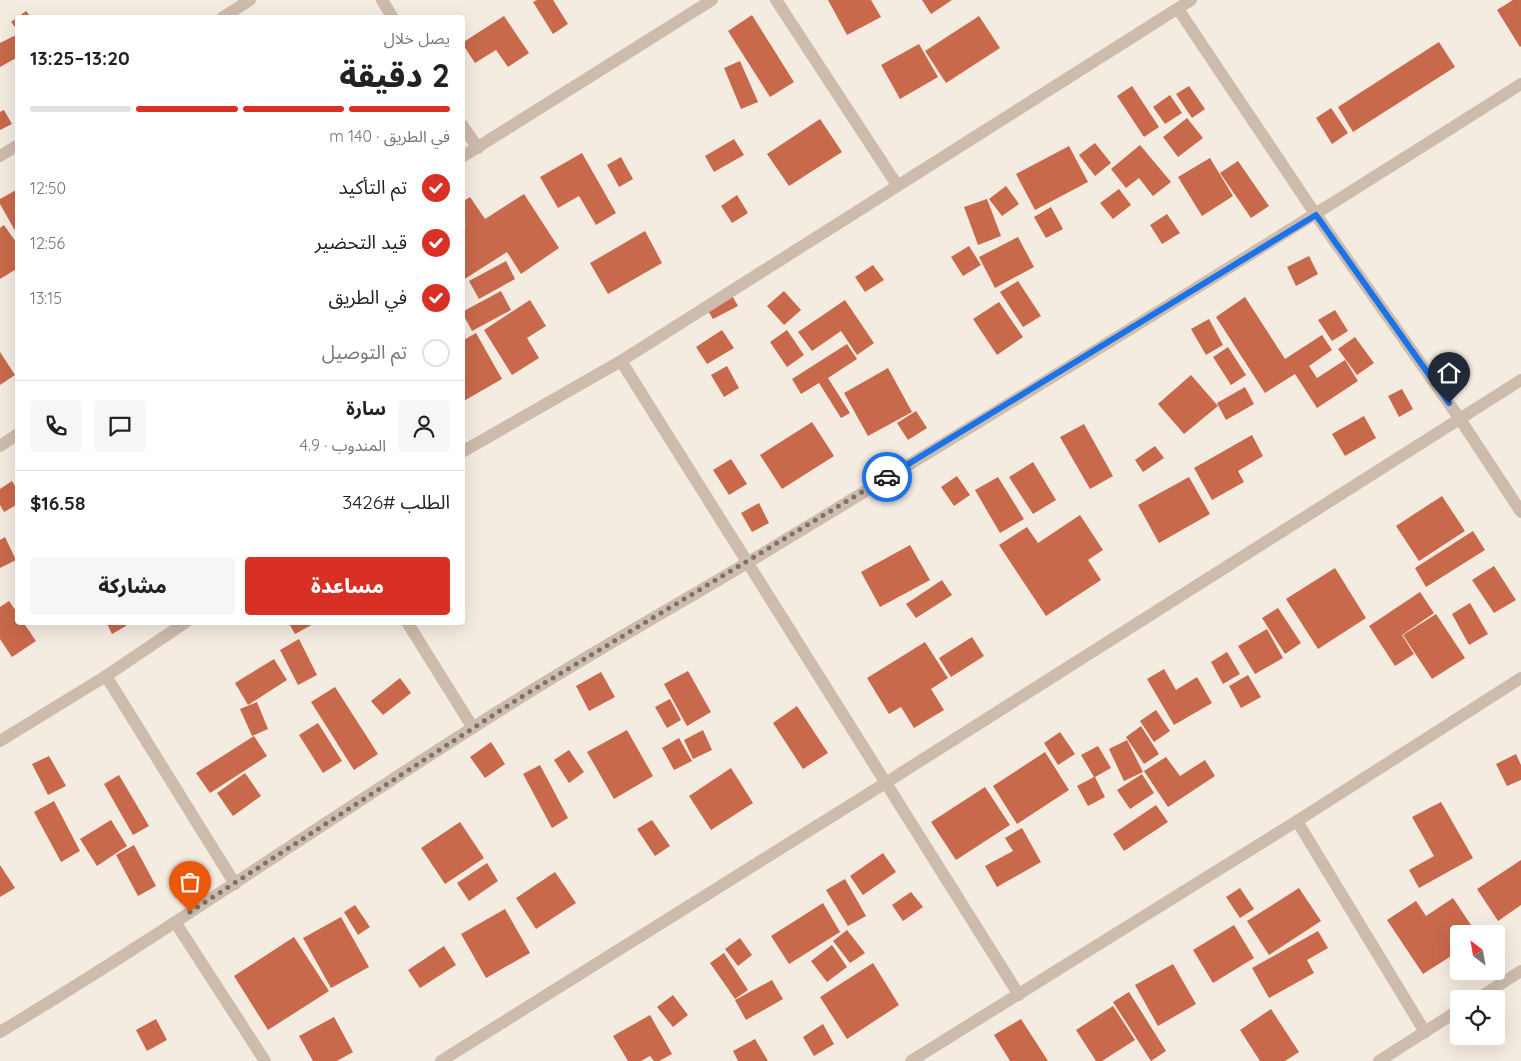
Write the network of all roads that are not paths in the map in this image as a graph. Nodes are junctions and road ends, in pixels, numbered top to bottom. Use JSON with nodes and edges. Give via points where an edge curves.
{"nodes":[{"id":1,"x":250,"y":0,"type":"edge"},
{"id":2,"x":382,"y":0,"type":"edge"},
{"id":3,"x":712,"y":0,"type":"edge"},
{"id":4,"x":776,"y":0,"type":"edge"},
{"id":5,"x":1191,"y":0,"type":"edge"},
{"id":6,"x":1178,"y":9,"type":"junction"},
{"id":7,"x":227,"y":15,"type":"edge"},
{"id":8,"x":392,"y":15,"type":"edge"},
{"id":9,"x":1521,"y":84,"type":"edge"},
{"id":10,"x":465,"y":129,"type":"edge"},
{"id":11,"x":15,"y":148,"type":"edge"},
{"id":12,"x":478,"y":148,"type":"junction"},
{"id":13,"x":465,"y":155,"type":"edge"},
{"id":14,"x":0,"y":156,"type":"edge"},
{"id":15,"x":897,"y":185,"type":"junction"},
{"id":16,"x":1316,"y":215,"type":"junction"},
{"id":17,"x":621,"y":361,"type":"junction"},
{"id":18,"x":1521,"y":380,"type":"edge"},
{"id":19,"x":1460,"y":419,"type":"junction"},
{"id":20,"x":15,"y":436,"type":"edge"},
{"id":21,"x":0,"y":446,"type":"edge"},
{"id":22,"x":465,"y":450,"type":"edge"},
{"id":23,"x":1521,"y":512,"type":"edge"},
{"id":24,"x":748,"y":562,"type":"junction"},
{"id":25,"x":182,"y":625,"type":"edge"},
{"id":26,"x":409,"y":625,"type":"edge"},
{"id":27,"x":106,"y":676,"type":"junction"},
{"id":28,"x":1521,"y":678,"type":"edge"},
{"id":29,"x":473,"y":728,"type":"junction"},
{"id":30,"x":0,"y":741,"type":"edge"},
{"id":31,"x":887,"y":782,"type":"junction"},
{"id":32,"x":1297,"y":821,"type":"junction"},
{"id":33,"x":235,"y":884,"type":"junction"},
{"id":34,"x":175,"y":922,"type":"junction"},
{"id":35,"x":1521,"y":971,"type":"edge"},
{"id":36,"x":1491,"y":990,"type":"edge"},
{"id":37,"x":1020,"y":995,"type":"junction"},
{"id":38,"x":1450,"y":1016,"type":"edge"},
{"id":39,"x":0,"y":1032,"type":"edge"},
{"id":40,"x":1425,"y":1032,"type":"junction"},
{"id":41,"x":264,"y":1061,"type":"edge"},
{"id":42,"x":441,"y":1061,"type":"edge"},
{"id":43,"x":911,"y":1061,"type":"edge"},
{"id":44,"x":1379,"y":1061,"type":"edge"}],
"edges":[{"from":1,"to":7,"type":"street"},
{"from":2,"to":8,"type":"street"},
{"from":3,"to":12,"type":"street"},
{"from":4,"to":15,"type":"street"},
{"from":5,"to":6,"type":"street"},
{"from":6,"to":15,"type":"street"},
{"from":6,"to":16,"type":"street"},
{"from":9,"to":16,"type":"street"},
{"from":10,"to":12,"type":"street"},
{"from":11,"to":14,"type":"street"},
{"from":12,"to":13,"type":"street"},
{"from":15,"to":17,"type":"street"},
{"from":16,"to":19,"type":"street"},
{"from":16,"to":24,"type":"street"},
{"from":17,"to":22,"type":"street"},
{"from":17,"to":24,"type":"street"},
{"from":18,"to":19,"type":"street"},
{"from":19,"to":23,"type":"street"},
{"from":19,"to":31,"type":"street"},
{"from":20,"to":21,"type":"street"},
{"from":24,"to":29,"type":"street"},
{"from":24,"to":31,"type":"street"},
{"from":25,"to":27,"type":"street"},
{"from":26,"to":29,"type":"street"},
{"from":27,"to":30,"type":"street"},
{"from":27,"to":33,"type":"street"},
{"from":28,"to":32,"type":"street"},
{"from":29,"to":33,"type":"street"},
{"from":31,"to":37,"type":"street"},
{"from":31,"to":42,"type":"street"},
{"from":32,"to":37,"type":"street"},
{"from":32,"to":40,"type":"street"},
{"from":33,"to":34,"type":"street"},
{"from":34,"to":39,"type":"street"},
{"from":34,"to":41,"type":"street"},
{"from":35,"to":36,"type":"street"},
{"from":37,"to":43,"type":"street"},
{"from":38,"to":40,"type":"street"},
{"from":40,"to":44,"type":"street"}]}
